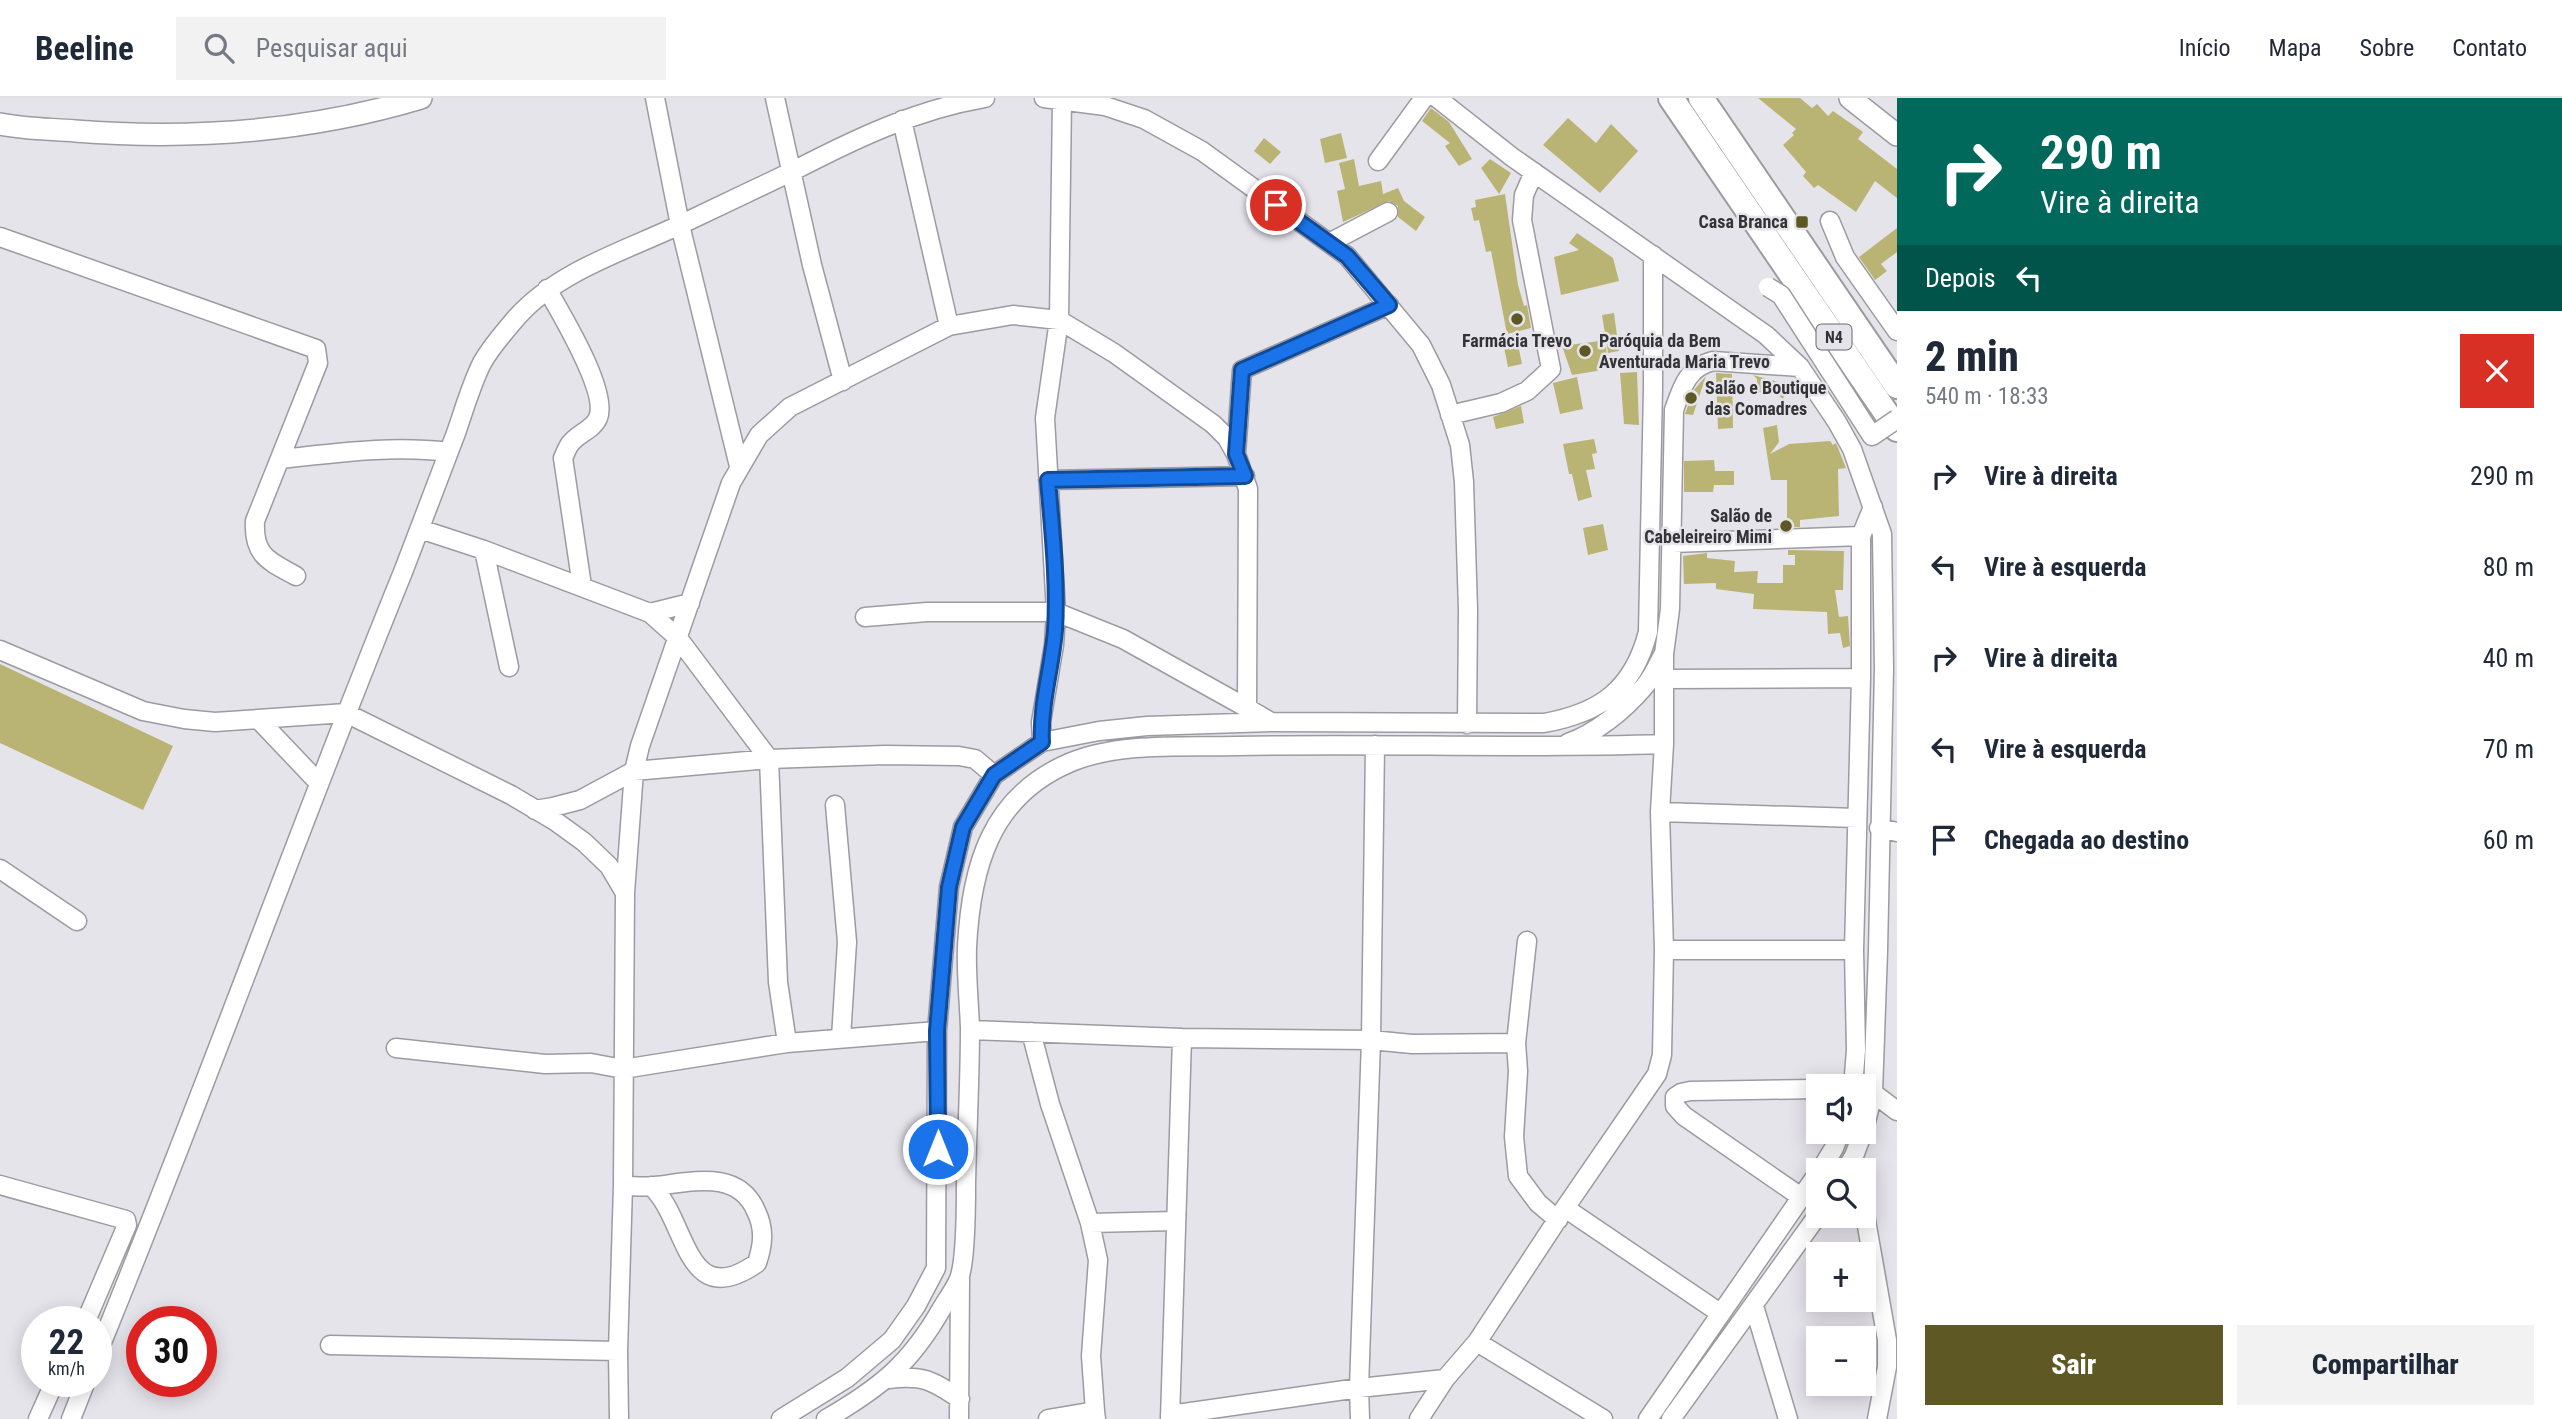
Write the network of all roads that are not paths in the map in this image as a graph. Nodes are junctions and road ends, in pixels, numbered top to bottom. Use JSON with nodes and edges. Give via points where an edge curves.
{"nodes":[{"id":1,"x":655,"y":98,"type":"edge"},
{"id":2,"x":775,"y":98,"type":"edge"},
{"id":3,"x":985,"y":98,"type":"edge"},
{"id":4,"x":1424,"y":98,"type":"edge"},
{"id":5,"x":1437,"y":98,"type":"edge"},
{"id":6,"x":1671,"y":98,"type":"edge"},
{"id":7,"x":1701,"y":98,"type":"edge"},
{"id":8,"x":1850,"y":98,"type":"edge"},
{"id":9,"x":411,"y":99,"type":"edge"},
{"id":10,"x":1053,"y":99,"type":"edge"},
{"id":11,"x":371,"y":105,"type":"edge"},
{"id":12,"x":902,"y":120,"type":"junction"},
{"id":13,"x":0,"y":124,"type":"edge"},
{"id":14,"x":1897,"y":135,"type":"edge"},
{"id":15,"x":1378,"y":161,"type":"dead end"},
{"id":16,"x":1534,"y":172,"type":"junction"},
{"id":17,"x":790,"y":173,"type":"junction"},
{"id":18,"x":1388,"y":212,"type":"dead end"},
{"id":19,"x":1830,"y":221,"type":"dead end"},
{"id":20,"x":680,"y":225,"type":"junction"},
{"id":21,"x":0,"y":237,"type":"edge"},
{"id":22,"x":1329,"y":243,"type":"junction"},
{"id":23,"x":1653,"y":255,"type":"junction"},
{"id":24,"x":1768,"y":287,"type":"dead end"},
{"id":25,"x":547,"y":289,"type":"junction"},
{"id":26,"x":1389,"y":305,"type":"junction"},
{"id":27,"x":1059,"y":320,"type":"junction"},
{"id":28,"x":950,"y":326,"type":"junction"},
{"id":29,"x":1897,"y":331,"type":"edge"},
{"id":30,"x":1800,"y":367,"type":"junction"},
{"id":31,"x":843,"y":382,"type":"junction"},
{"id":32,"x":1897,"y":386,"type":"edge"},
{"id":33,"x":1450,"y":415,"type":"junction"},
{"id":34,"x":1897,"y":419,"type":"edge"},
{"id":35,"x":1897,"y":429,"type":"edge"},
{"id":36,"x":449,"y":452,"type":"junction"},
{"id":37,"x":1236,"y":454,"type":"junction"},
{"id":38,"x":280,"y":459,"type":"junction"},
{"id":39,"x":739,"y":466,"type":"junction"},
{"id":40,"x":1245,"y":476,"type":"junction"},
{"id":41,"x":1048,"y":480,"type":"junction"},
{"id":42,"x":1873,"y":507,"type":"junction"},
{"id":43,"x":420,"y":529,"type":"junction"},
{"id":44,"x":1861,"y":536,"type":"junction"},
{"id":45,"x":1672,"y":543,"type":"junction"},
{"id":46,"x":484,"y":550,"type":"junction"},
{"id":47,"x":296,"y":576,"type":"dead end"},
{"id":48,"x":582,"y":586,"type":"junction"},
{"id":49,"x":690,"y":603,"type":"junction"},
{"id":50,"x":1056,"y":612,"type":"junction"},
{"id":51,"x":650,"y":613,"type":"junction"},
{"id":52,"x":865,"y":617,"type":"dead end"},
{"id":53,"x":678,"y":638,"type":"junction"},
{"id":54,"x":0,"y":650,"type":"edge"},
{"id":55,"x":1664,"y":654,"type":"junction"},
{"id":56,"x":1891,"y":656,"type":"edge"},
{"id":57,"x":509,"y":667,"type":"dead end"},
{"id":58,"x":1861,"y":678,"type":"junction"},
{"id":59,"x":1664,"y":679,"type":"junction"},
{"id":60,"x":1247,"y":708,"type":"junction"},
{"id":61,"x":346,"y":713,"type":"junction"},
{"id":62,"x":259,"y":720,"type":"junction"},
{"id":63,"x":1271,"y":722,"type":"junction"},
{"id":64,"x":1466,"y":724,"type":"junction"},
{"id":65,"x":1042,"y":742,"type":"junction"},
{"id":66,"x":1664,"y":744,"type":"junction"},
{"id":67,"x":1376,"y":745,"type":"junction"},
{"id":68,"x":1555,"y":748,"type":"junction"},
{"id":69,"x":769,"y":759,"type":"junction"},
{"id":70,"x":634,"y":771,"type":"junction"},
{"id":71,"x":994,"y":775,"type":"junction"},
{"id":72,"x":318,"y":782,"type":"junction"},
{"id":73,"x":835,"y":805,"type":"dead end"},
{"id":74,"x":535,"y":810,"type":"junction"},
{"id":75,"x":1660,"y":812,"type":"junction"},
{"id":76,"x":1856,"y":818,"type":"junction"},
{"id":77,"x":1888,"y":830,"type":"edge"},
{"id":78,"x":0,"y":869,"type":"edge"},
{"id":79,"x":625,"y":893,"type":"junction"},
{"id":80,"x":77,"y":921,"type":"dead end"},
{"id":81,"x":1527,"y":941,"type":"dead end"},
{"id":82,"x":1664,"y":950,"type":"junction"},
{"id":83,"x":1854,"y":950,"type":"junction"},
{"id":84,"x":970,"y":1030,"type":"junction"},
{"id":85,"x":937,"y":1031,"type":"junction"},
{"id":86,"x":1031,"y":1032,"type":"junction"},
{"id":87,"x":841,"y":1038,"type":"junction"},
{"id":88,"x":1182,"y":1038,"type":"junction"},
{"id":89,"x":1371,"y":1040,"type":"junction"},
{"id":90,"x":787,"y":1043,"type":"junction"},
{"id":91,"x":1516,"y":1043,"type":"junction"},
{"id":92,"x":396,"y":1048,"type":"dead end"},
{"id":93,"x":624,"y":1069,"type":"junction"},
{"id":94,"x":1854,"y":1074,"type":"edge"},
{"id":95,"x":1874,"y":1074,"type":"edge"},
{"id":96,"x":1652,"y":1083,"type":"junction"},
{"id":97,"x":1806,"y":1089,"type":"edge"},
{"id":98,"x":1876,"y":1095,"type":"edge"},
{"id":99,"x":1675,"y":1097,"type":"junction"},
{"id":100,"x":1897,"y":1111,"type":"edge"},
{"id":101,"x":0,"y":1185,"type":"edge"},
{"id":102,"x":623,"y":1186,"type":"junction"},
{"id":103,"x":651,"y":1186,"type":"junction"},
{"id":104,"x":1806,"y":1190,"type":"edge"},
{"id":105,"x":1801,"y":1197,"type":"junction"},
{"id":106,"x":1561,"y":1214,"type":"junction"},
{"id":107,"x":1175,"y":1220,"type":"junction"},
{"id":108,"x":1090,"y":1223,"type":"junction"},
{"id":109,"x":1809,"y":1228,"type":"edge"},
{"id":110,"x":1869,"y":1228,"type":"edge"},
{"id":111,"x":960,"y":1277,"type":"junction"},
{"id":112,"x":92,"y":1306,"type":"edge"},
{"id":113,"x":1754,"y":1306,"type":"junction"},
{"id":114,"x":1720,"y":1313,"type":"junction"},
{"id":115,"x":1890,"y":1313,"type":"edge"},
{"id":116,"x":112,"y":1318,"type":"edge"},
{"id":117,"x":1477,"y":1342,"type":"junction"},
{"id":118,"x":330,"y":1345,"type":"dead end"},
{"id":119,"x":618,"y":1351,"type":"junction"},
{"id":120,"x":889,"y":1379,"type":"junction"},
{"id":121,"x":1445,"y":1379,"type":"junction"},
{"id":122,"x":1359,"y":1388,"type":"junction"},
{"id":123,"x":48,"y":1397,"type":"edge"},
{"id":124,"x":80,"y":1397,"type":"edge"},
{"id":125,"x":960,"y":1399,"type":"junction"},
{"id":126,"x":1095,"y":1415,"type":"edge"},
{"id":127,"x":1170,"y":1417,"type":"edge"},
{"id":128,"x":38,"y":1419,"type":"edge"},
{"id":129,"x":71,"y":1419,"type":"edge"},
{"id":130,"x":619,"y":1419,"type":"edge"},
{"id":131,"x":780,"y":1419,"type":"edge"},
{"id":132,"x":826,"y":1419,"type":"edge"},
{"id":133,"x":959,"y":1419,"type":"edge"},
{"id":134,"x":1048,"y":1419,"type":"edge"},
{"id":135,"x":1360,"y":1419,"type":"edge"},
{"id":136,"x":1419,"y":1419,"type":"edge"},
{"id":137,"x":1603,"y":1419,"type":"edge"},
{"id":138,"x":1647,"y":1419,"type":"edge"},
{"id":139,"x":1671,"y":1419,"type":"edge"},
{"id":140,"x":1788,"y":1419,"type":"edge"},
{"id":141,"x":1877,"y":1419,"type":"edge"}],
"edges":[{"from":1,"to":20,"type":"street"},
{"from":2,"to":17,"type":"street"},
{"from":3,"to":12,"type":"street"},
{"from":4,"to":15,"type":"street"},
{"from":5,"to":16,"type":"street"},
{"from":6,"to":35,"type":"highway","number":"N4"},
{"from":7,"to":32,"type":"highway","number":"N4"},
{"from":8,"to":14,"type":"main road"},
{"from":9,"to":11,"type":"main road"},
{"from":10,"to":22,"type":"street","via":[[1105,106],[1144,119],[1202,151]]},
{"from":10,"to":27,"type":"street"},
{"from":11,"to":13,"type":"main road","via":[[310,124],[245,132],[158,136]]},
{"from":12,"to":17,"type":"street"},
{"from":12,"to":28,"type":"street"},
{"from":16,"to":23,"type":"street"},
{"from":16,"to":33,"type":"street","via":[[1524,195],[1522,220],[1551,369],[1527,391],[1501,404]]},
{"from":17,"to":20,"type":"street"},
{"from":17,"to":31,"type":"street"},
{"from":18,"to":22,"type":"street"},
{"from":19,"to":29,"type":"street","via":[[1845,257]]},
{"from":20,"to":25,"type":"street"},
{"from":20,"to":39,"type":"street"},
{"from":21,"to":38,"type":"street","via":[[316,349],[318,363]]},
{"from":22,"to":26,"type":"street","via":[[1347,256]]},
{"from":23,"to":30,"type":"street","via":[[1766,335]]},
{"from":23,"to":64,"type":"street","via":[[1651,544],[1643,651],[1617,692],[1573,718]]},
{"from":24,"to":34,"type":"street","bridge":true,"via":[[1781,295],[1872,436]]},
{"from":25,"to":36,"type":"street","via":[[520,313],[481,365]]},
{"from":25,"to":48,"type":"street","via":[[589,370],[600,411],[594,426],[570,444],[563,458]]},
{"from":26,"to":33,"type":"street","via":[[1421,345]]},
{"from":26,"to":37,"type":"street","via":[[1242,370]]},
{"from":27,"to":28,"type":"street","via":[[1013,315]]},
{"from":27,"to":37,"type":"street","via":[[1213,424]]},
{"from":27,"to":41,"type":"street","via":[[1045,418]]},
{"from":28,"to":31,"type":"street"},
{"from":30,"to":42,"type":"street","via":[[1852,449]]},
{"from":30,"to":45,"type":"street","via":[[1713,360],[1693,370],[1674,410]]},
{"from":31,"to":39,"type":"street","via":[[790,407],[759,435]]},
{"from":33,"to":64,"type":"street","via":[[1460,445],[1464,482]]},
{"from":36,"to":38,"type":"street","via":[[375,449]]},
{"from":36,"to":43,"type":"street"},
{"from":37,"to":40,"type":"street"},
{"from":38,"to":47,"type":"street","via":[[254,534],[267,559]]},
{"from":39,"to":49,"type":"street"},
{"from":40,"to":41,"type":"street"},
{"from":40,"to":60,"type":"street"},
{"from":41,"to":50,"type":"street"},
{"from":42,"to":44,"type":"street"},
{"from":42,"to":56,"type":"street","via":[[1882,534]]},
{"from":43,"to":46,"type":"street"},
{"from":43,"to":61,"type":"street"},
{"from":44,"to":45,"type":"street"},
{"from":44,"to":58,"type":"street"},
{"from":45,"to":55,"type":"street"},
{"from":46,"to":48,"type":"street"},
{"from":46,"to":57,"type":"street"},
{"from":48,"to":51,"type":"street"},
{"from":49,"to":51,"type":"street"},
{"from":49,"to":53,"type":"street"},
{"from":50,"to":52,"type":"street","via":[[939,611]]},
{"from":50,"to":60,"type":"street","via":[[1123,639]]},
{"from":50,"to":65,"type":"street"},
{"from":51,"to":53,"type":"street"},
{"from":53,"to":69,"type":"street"},
{"from":53,"to":70,"type":"street"},
{"from":54,"to":62,"type":"street","via":[[143,711],[215,722]]},
{"from":55,"to":59,"type":"street"},
{"from":55,"to":68,"type":"street","via":[[1645,687],[1619,711],[1585,737]]},
{"from":56,"to":77,"type":"street"},
{"from":58,"to":59,"type":"street"},
{"from":58,"to":76,"type":"street"},
{"from":59,"to":66,"type":"street"},
{"from":60,"to":63,"type":"street"},
{"from":61,"to":62,"type":"street"},
{"from":61,"to":72,"type":"street"},
{"from":61,"to":74,"type":"street"},
{"from":62,"to":72,"type":"street"},
{"from":63,"to":64,"type":"street"},
{"from":63,"to":65,"type":"street","via":[[1147,726]]},
{"from":65,"to":71,"type":"street"},
{"from":66,"to":68,"type":"street"},
{"from":66,"to":75,"type":"street"},
{"from":67,"to":68,"type":"street"},
{"from":67,"to":84,"type":"street","via":[[1101,752],[1040,779],[1010,802],[984,852],[967,947]]},
{"from":67,"to":89,"type":"street"},
{"from":69,"to":70,"type":"street"},
{"from":69,"to":71,"type":"street","via":[[959,756],[975,759]]},
{"from":69,"to":90,"type":"street","via":[[778,982]]},
{"from":70,"to":74,"type":"street","via":[[580,800]]},
{"from":70,"to":79,"type":"street"},
{"from":71,"to":85,"type":"street","via":[[963,827],[949,887]]},
{"from":72,"to":116,"type":"street"},
{"from":73,"to":87,"type":"street","via":[[847,942]]},
{"from":74,"to":79,"type":"street","via":[[592,850]]},
{"from":75,"to":76,"type":"street"},
{"from":75,"to":82,"type":"street"},
{"from":76,"to":83,"type":"street"},
{"from":77,"to":95,"type":"street"},
{"from":78,"to":80,"type":"street"},
{"from":79,"to":93,"type":"street"},
{"from":81,"to":91,"type":"street"},
{"from":82,"to":83,"type":"street"},
{"from":82,"to":96,"type":"street","via":[[1662,1055]]},
{"from":83,"to":94,"type":"street"},
{"from":84,"to":86,"type":"street"},
{"from":84,"to":111,"type":"street"},
{"from":85,"to":87,"type":"street"},
{"from":85,"to":131,"type":"street","via":[[936,1268],[892,1340],[847,1378]]},
{"from":86,"to":88,"type":"street"},
{"from":86,"to":108,"type":"street"},
{"from":87,"to":90,"type":"street"},
{"from":88,"to":89,"type":"street"},
{"from":88,"to":107,"type":"street"},
{"from":89,"to":91,"type":"street"},
{"from":89,"to":122,"type":"street"},
{"from":90,"to":93,"type":"street"},
{"from":91,"to":106,"type":"street","via":[[1518,1176],[1538,1203]]},
{"from":92,"to":93,"type":"street"},
{"from":93,"to":102,"type":"street"},
{"from":96,"to":99,"type":"street"},
{"from":96,"to":106,"type":"street"},
{"from":97,"to":99,"type":"street","via":[[1690,1091]]},
{"from":98,"to":100,"type":"street"},
{"from":99,"to":105,"type":"street","via":[[1675,1106],[1684,1116]]},
{"from":101,"to":112,"type":"street","via":[[126,1220]]},
{"from":102,"to":103,"type":"street"},
{"from":102,"to":119,"type":"street"},
{"from":103,"to":103,"type":"street","via":[[661,1195],[701,1272],[717,1278],[741,1275],[757,1263],[763,1236],[760,1219],[753,1204],[734,1185],[712,1180]]},
{"from":104,"to":105,"type":"street"},
{"from":105,"to":114,"type":"street"},
{"from":106,"to":114,"type":"street"},
{"from":106,"to":117,"type":"street"},
{"from":107,"to":108,"type":"street"},
{"from":107,"to":127,"type":"street"},
{"from":108,"to":126,"type":"street","via":[[1098,1260],[1091,1356]]},
{"from":109,"to":113,"type":"street"},
{"from":110,"to":115,"type":"street"},
{"from":111,"to":120,"type":"street","via":[[931,1328]]},
{"from":111,"to":125,"type":"street"},
{"from":113,"to":139,"type":"street"},
{"from":113,"to":140,"type":"street"},
{"from":114,"to":138,"type":"street"},
{"from":115,"to":141,"type":"street","via":[[1887,1367]]},
{"from":117,"to":121,"type":"street"},
{"from":117,"to":137,"type":"street"},
{"from":118,"to":119,"type":"street"},
{"from":119,"to":130,"type":"street"},
{"from":120,"to":125,"type":"street","via":[[927,1379]]},
{"from":120,"to":132,"type":"street"},
{"from":121,"to":122,"type":"street"},
{"from":121,"to":136,"type":"street"},
{"from":122,"to":127,"type":"street"},
{"from":122,"to":135,"type":"street"},
{"from":123,"to":128,"type":"street"},
{"from":124,"to":129,"type":"street"},
{"from":125,"to":133,"type":"street"},
{"from":126,"to":134,"type":"street"}]}
